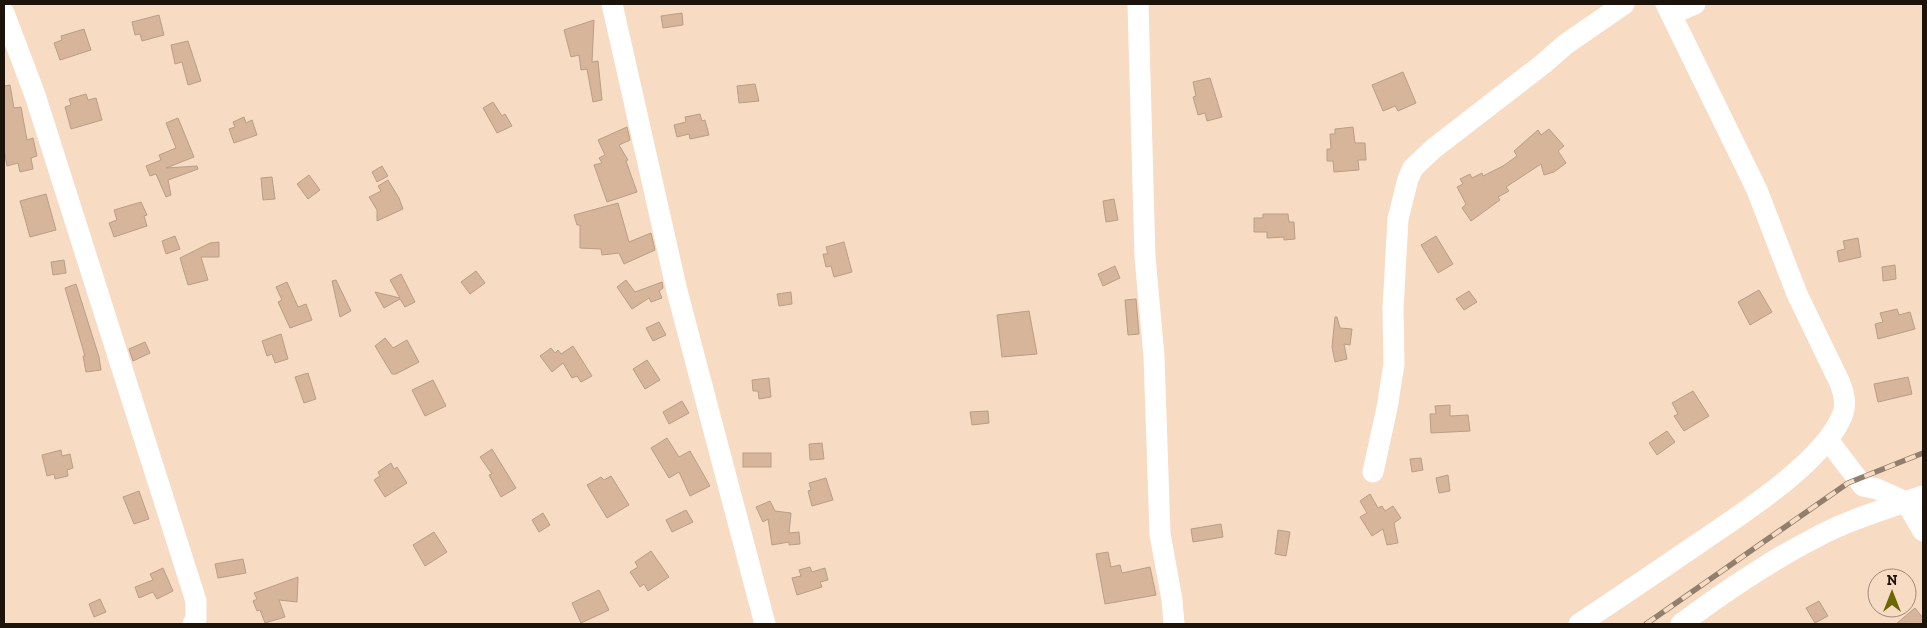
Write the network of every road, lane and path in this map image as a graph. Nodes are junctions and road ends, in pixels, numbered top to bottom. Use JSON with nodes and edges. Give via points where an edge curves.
{"nodes":[{"id":1,"x":612,"y":4,"type":"edge"},
{"id":2,"x":1138,"y":4,"type":"edge"},
{"id":3,"x":1624,"y":4,"type":"edge"},
{"id":4,"x":1695,"y":4,"type":"edge"},
{"id":5,"x":1669,"y":9,"type":"edge"},
{"id":6,"x":4,"y":13,"type":"edge"},
{"id":7,"x":1828,"y":440,"type":"junction"},
{"id":8,"x":1373,"y":472,"type":"dead end"},
{"id":9,"x":1863,"y":486,"type":"junction"},
{"id":10,"x":1915,"y":499,"type":"edge"},
{"id":11,"x":1856,"y":520,"type":"junction"},
{"id":12,"x":1923,"y":532,"type":"edge"},
{"id":13,"x":194,"y":624,"type":"edge"},
{"id":14,"x":765,"y":624,"type":"edge"},
{"id":15,"x":1174,"y":624,"type":"edge"},
{"id":16,"x":1579,"y":624,"type":"edge"},
{"id":17,"x":1681,"y":624,"type":"edge"}],
"edges":[{"from":1,"to":14,"type":"street","via":[[677,291]]},
{"from":2,"to":15,"type":"street","via":[[1145,257],[1154,356],[1160,534]]},
{"from":3,"to":8,"type":"street","via":[[1566,44],[1413,168],[1398,219],[1393,309],[1394,364]]},
{"from":4,"to":5,"type":"street"},
{"from":5,"to":7,"type":"street","via":[[1757,190],[1797,294],[1845,396],[1842,416]]},
{"from":6,"to":13,"type":"street","via":[[35,95],[193,592],[197,611]]},
{"from":7,"to":9,"type":"street"},
{"from":7,"to":16,"type":"street","via":[[1748,510]]},
{"from":9,"to":10,"type":"street"},
{"from":9,"to":11,"type":"street"},
{"from":10,"to":11,"type":"street"},
{"from":10,"to":12,"type":"street"},
{"from":11,"to":17,"type":"street","via":[[1770,562]]}]}
